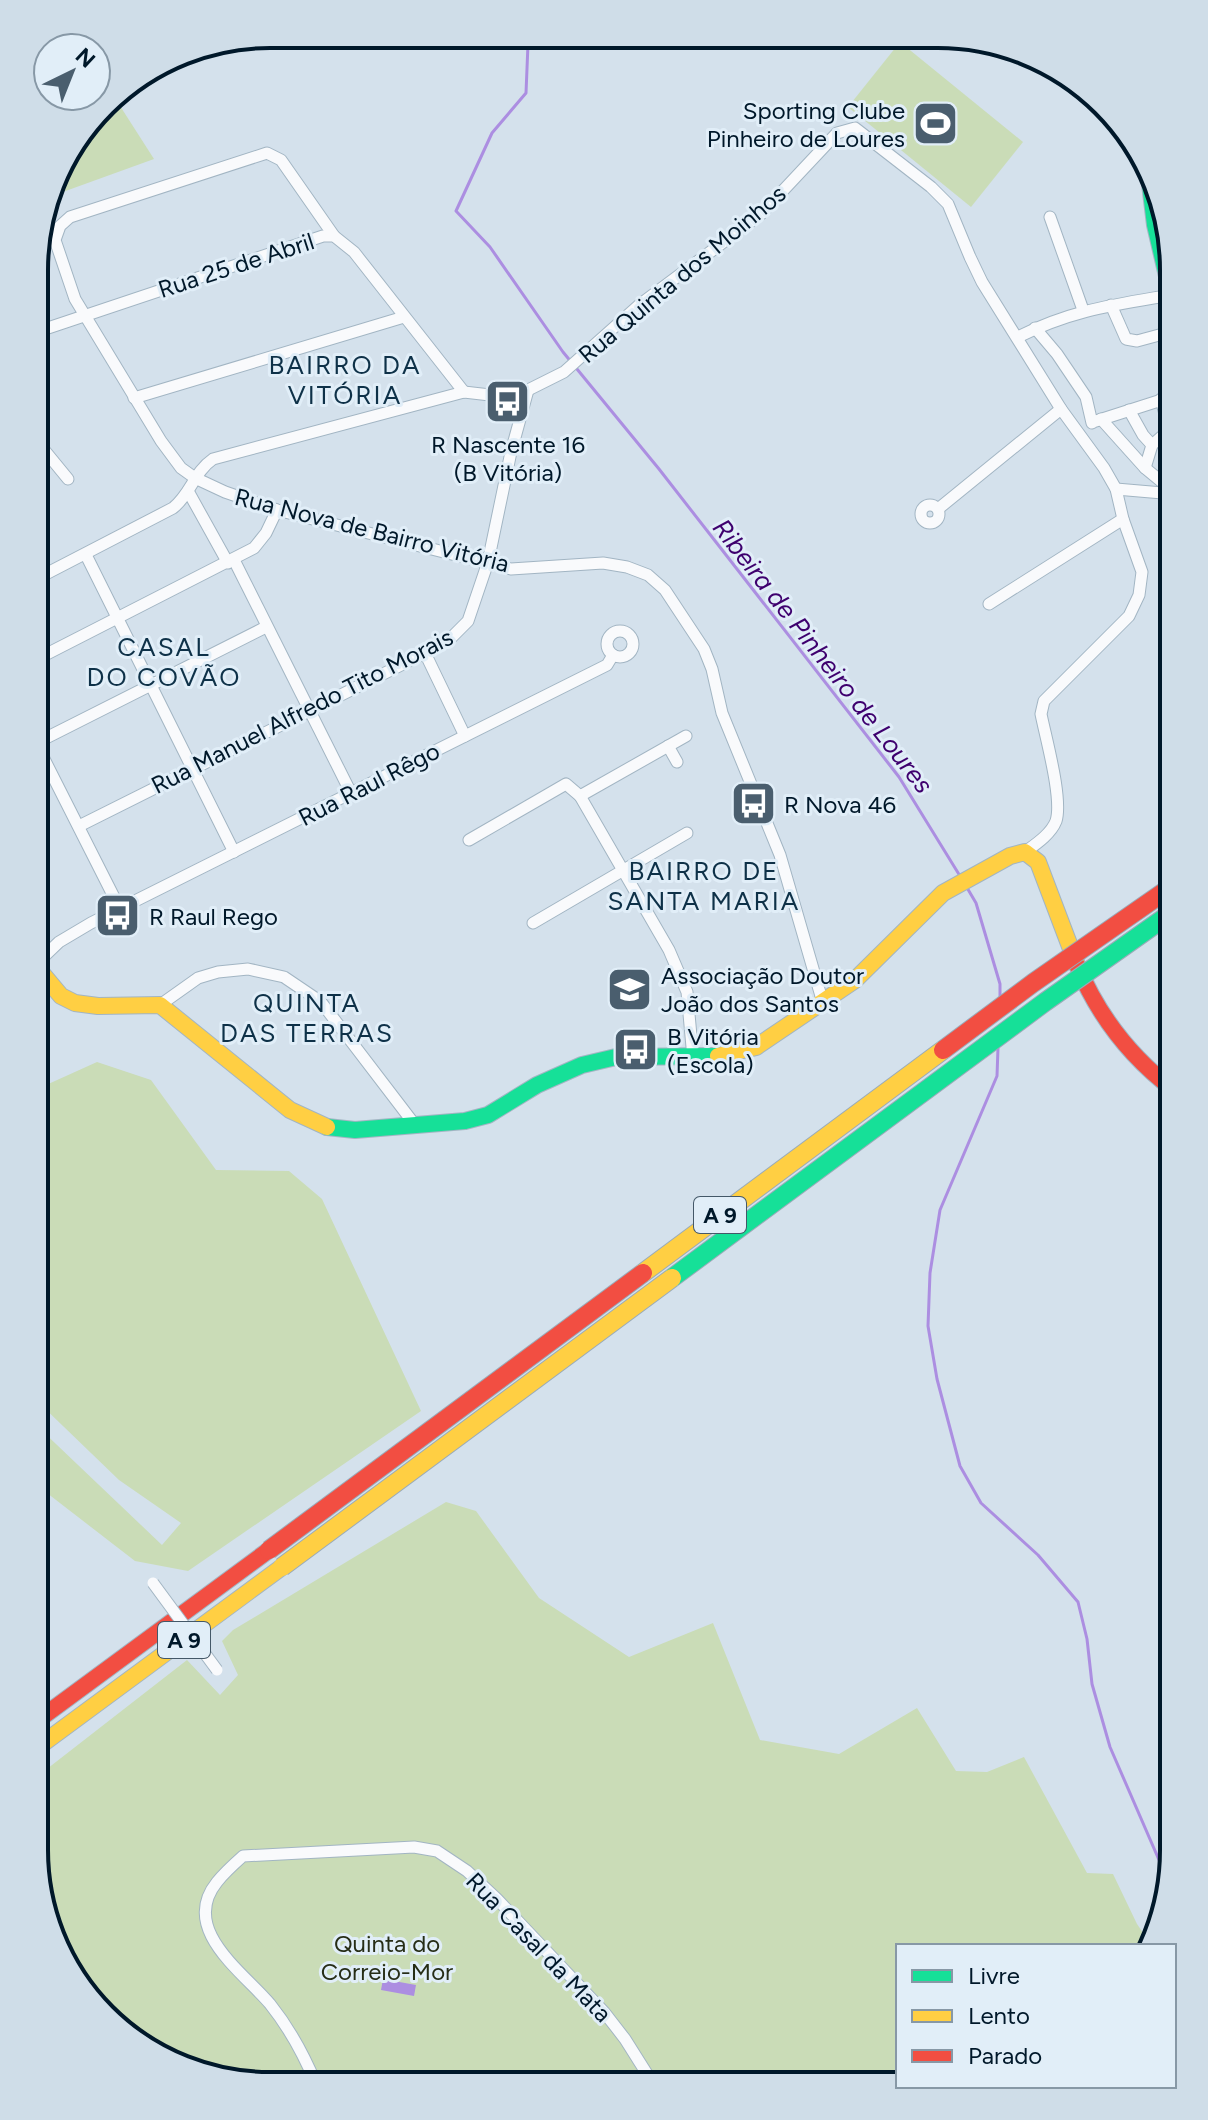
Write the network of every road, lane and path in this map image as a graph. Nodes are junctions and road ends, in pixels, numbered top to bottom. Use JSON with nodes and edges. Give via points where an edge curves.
{"nodes":[{"id":1,"x":1050,"y":217,"type":"dead end"},
{"id":2,"x":334,"y":236,"type":"junction"},
{"id":3,"x":1160,"y":301,"type":"edge"},
{"id":4,"x":1111,"y":305,"type":"junction"},
{"id":5,"x":1083,"y":310,"type":"junction"},
{"id":6,"x":85,"y":315,"type":"junction"},
{"id":7,"x":404,"y":317,"type":"junction"},
{"id":8,"x":48,"y":328,"type":"edge"},
{"id":9,"x":1035,"y":328,"type":"junction"},
{"id":10,"x":1160,"y":335,"type":"edge"},
{"id":11,"x":1018,"y":337,"type":"junction"},
{"id":12,"x":528,"y":390,"type":"junction"},
{"id":13,"x":464,"y":392,"type":"junction"},
{"id":14,"x":134,"y":398,"type":"junction"},
{"id":15,"x":1160,"y":399,"type":"edge"},
{"id":16,"x":1061,"y":409,"type":"junction"},
{"id":17,"x":1129,"y":410,"type":"junction"},
{"id":18,"x":1097,"y":421,"type":"junction"},
{"id":19,"x":1076,"y":428,"type":"junction"},
{"id":20,"x":1160,"y":438,"type":"edge"},
{"id":21,"x":1152,"y":445,"type":"junction"},
{"id":22,"x":48,"y":455,"type":"edge"},
{"id":23,"x":1143,"y":466,"type":"junction"},
{"id":24,"x":195,"y":478,"type":"junction"},
{"id":25,"x":68,"y":479,"type":"dead end"},
{"id":26,"x":1160,"y":481,"type":"edge"},
{"id":27,"x":1116,"y":489,"type":"junction"},
{"id":28,"x":188,"y":491,"type":"junction"},
{"id":29,"x":1160,"y":492,"type":"edge"},
{"id":30,"x":938,"y":509,"type":"dead end"},
{"id":31,"x":277,"y":510,"type":"junction"},
{"id":32,"x":1123,"y":519,"type":"junction"},
{"id":33,"x":86,"y":555,"type":"junction"},
{"id":34,"x":231,"y":562,"type":"junction"},
{"id":35,"x":488,"y":562,"type":"junction"},
{"id":36,"x":48,"y":573,"type":"edge"},
{"id":37,"x":989,"y":604,"type":"dead end"},
{"id":38,"x":118,"y":618,"type":"junction"},
{"id":39,"x":266,"y":627,"type":"junction"},
{"id":40,"x":48,"y":653,"type":"edge"},
{"id":41,"x":425,"y":653,"type":"junction"},
{"id":42,"x":613,"y":655,"type":"dead end"},
{"id":43,"x":151,"y":685,"type":"junction"},
{"id":44,"x":310,"y":711,"type":"junction"},
{"id":45,"x":48,"y":736,"type":"edge"},
{"id":46,"x":465,"y":736,"type":"junction"},
{"id":47,"x":686,"y":736,"type":"dead end"},
{"id":48,"x":668,"y":746,"type":"junction"},
{"id":49,"x":677,"y":762,"type":"dead end"},
{"id":50,"x":48,"y":765,"type":"edge"},
{"id":51,"x":192,"y":769,"type":"junction"},
{"id":52,"x":351,"y":793,"type":"junction"},
{"id":53,"x":580,"y":796,"type":"junction"},
{"id":54,"x":79,"y":826,"type":"junction"},
{"id":55,"x":687,"y":833,"type":"dead end"},
{"id":56,"x":469,"y":840,"type":"dead end"},
{"id":57,"x":234,"y":852,"type":"junction"},
{"id":58,"x":1025,"y":852,"type":"junction"},
{"id":59,"x":622,"y":870,"type":"junction"},
{"id":60,"x":1160,"y":895,"type":"edge"},
{"id":61,"x":120,"y":909,"type":"junction"},
{"id":62,"x":1160,"y":921,"type":"edge"},
{"id":63,"x":533,"y":923,"type":"dead end"},
{"id":64,"x":48,"y":953,"type":"edge"},
{"id":65,"x":48,"y":979,"type":"edge"},
{"id":66,"x":823,"y":1003,"type":"junction"},
{"id":67,"x":160,"y":1005,"type":"junction"},
{"id":68,"x":693,"y":1058,"type":"junction"},
{"id":69,"x":1160,"y":1080,"type":"edge"},
{"id":70,"x":415,"y":1125,"type":"junction"},
{"id":71,"x":153,"y":1583,"type":"dead end"},
{"id":72,"x":185,"y":1611,"type":"junction"},
{"id":73,"x":217,"y":1670,"type":"dead end"},
{"id":74,"x":48,"y":1704,"type":"edge"},
{"id":75,"x":87,"y":1712,"type":"junction"},
{"id":76,"x":48,"y":1713,"type":"edge"},
{"id":77,"x":48,"y":1740,"type":"edge"},
{"id":78,"x":48,"y":1744,"type":"edge"},
{"id":79,"x":311,"y":2072,"type":"edge"},
{"id":80,"x":646,"y":2072,"type":"edge"}],
"edges":[{"from":1,"to":5,"type":"street"},
{"from":2,"to":6,"type":"street","name":"Rua 25 de Abril"},
{"from":2,"to":6,"type":"street","via":[[281,160],[259,154],[65,221],[55,240]]},
{"from":2,"to":7,"type":"street","name":"Rua 25 de Abril","via":[[354,252]]},
{"from":3,"to":4,"type":"street"},
{"from":4,"to":5,"type":"street"},
{"from":4,"to":10,"type":"street","via":[[1126,339]]},
{"from":5,"to":9,"type":"street"},
{"from":6,"to":8,"type":"street","name":"Rua 25 de Abril"},
{"from":6,"to":14,"type":"street"},
{"from":7,"to":13,"type":"street","name":"Rua 25 de Abril"},
{"from":7,"to":14,"type":"street"},
{"from":9,"to":11,"type":"street"},
{"from":9,"to":18,"type":"street","via":[[1086,397]]},
{"from":11,"to":12,"type":"street","name":"Rua Quinta dos Moinhos","via":[[976,270],[948,204],[855,128],[848,128],[837,133],[761,214],[638,306],[564,372]]},
{"from":11,"to":16,"type":"street","name":"Rua Quinta dos Moinhos"},
{"from":12,"to":13,"type":"street","name":"Rua Quinta dos Moinhos"},
{"from":12,"to":35,"type":"street","name":"Rua Manuel Alfredo Tito Morais"},
{"from":13,"to":24,"type":"street","name":"Rua Quinta dos Moinhos","via":[[213,459]]},
{"from":14,"to":24,"type":"street","via":[[181,468]]},
{"from":15,"to":17,"type":"street"},
{"from":16,"to":19,"type":"street","name":"Rua Quinta dos Moinhos"},
{"from":16,"to":30,"type":"street"},
{"from":17,"to":18,"type":"street"},
{"from":17,"to":21,"type":"street"},
{"from":18,"to":19,"type":"street"},
{"from":18,"to":23,"type":"street"},
{"from":19,"to":27,"type":"street","name":"Rua Quinta dos Moinhos"},
{"from":20,"to":21,"type":"street"},
{"from":21,"to":23,"type":"street"},
{"from":22,"to":25,"type":"street"},
{"from":23,"to":26,"type":"street"},
{"from":24,"to":28,"type":"street"},
{"from":24,"to":31,"type":"street","name":"Rua Nova de Bairro Vitória"},
{"from":27,"to":29,"type":"street"},
{"from":27,"to":32,"type":"street"},
{"from":28,"to":33,"type":"street","via":[[173,508]]},
{"from":28,"to":34,"type":"street"},
{"from":31,"to":34,"type":"street","via":[[254,548]]},
{"from":31,"to":35,"type":"street","name":"Rua Nova de Bairro Vitória"},
{"from":32,"to":37,"type":"street"},
{"from":32,"to":58,"type":"street","via":[[1142,572],[1139,595],[1129,616],[1044,701],[1041,714],[1058,806],[1055,824]]},
{"from":33,"to":36,"type":"street"},
{"from":33,"to":38,"type":"street"},
{"from":34,"to":38,"type":"street"},
{"from":34,"to":39,"type":"street"},
{"from":35,"to":41,"type":"street","name":"Rua Manuel Alfredo Tito Morais","via":[[468,621]]},
{"from":35,"to":66,"type":"street","name":"Rua Nova de Bairro Vitória","via":[[511,569],[603,563],[648,575],[665,590],[712,669],[722,713],[780,855]]},
{"from":38,"to":40,"type":"street"},
{"from":38,"to":43,"type":"street"},
{"from":39,"to":43,"type":"street"},
{"from":39,"to":44,"type":"street"},
{"from":41,"to":44,"type":"street","name":"Rua Manuel Alfredo Tito Morais"},
{"from":41,"to":46,"type":"street"},
{"from":42,"to":46,"type":"street","name":"Rua Raul Rêgo","via":[[607,665]]},
{"from":43,"to":45,"type":"street"},
{"from":43,"to":51,"type":"street"},
{"from":44,"to":51,"type":"street","name":"Rua Manuel Alfredo Tito Morais"},
{"from":44,"to":52,"type":"street"},
{"from":46,"to":52,"type":"street","name":"Rua Raul Rêgo"},
{"from":47,"to":48,"type":"street"},
{"from":48,"to":49,"type":"street"},
{"from":48,"to":53,"type":"street"},
{"from":50,"to":54,"type":"street"},
{"from":51,"to":54,"type":"street","name":"Rua Manuel Alfredo Tito Morais"},
{"from":51,"to":57,"type":"street"},
{"from":52,"to":57,"type":"street","name":"Rua Raul Rêgo"},
{"from":53,"to":56,"type":"street","via":[[566,784]]},
{"from":53,"to":59,"type":"street"},
{"from":54,"to":61,"type":"street"},
{"from":55,"to":59,"type":"street"},
{"from":57,"to":61,"type":"street","name":"Rua Raul Rêgo"},
{"from":58,"to":66,"type":"main road","via":[[951,887],[855,980]]},
{"from":58,"to":69,"type":"main road","via":[[1038,862],[1092,1000]]},
{"from":59,"to":63,"type":"street"},
{"from":59,"to":68,"type":"street","via":[[687,992]]},
{"from":60,"to":72,"type":"main road","number":"A 9","bridge":true},
{"from":61,"to":64,"type":"street","name":"Rua Raul Rêgo"},
{"from":62,"to":75,"type":"main road","number":"A 9","bridge":true},
{"from":65,"to":67,"type":"main road","via":[[66,999],[81,1004]]},
{"from":66,"to":68,"type":"main road","via":[[756,1047]]},
{"from":67,"to":70,"type":"main road","via":[[290,1110],[315,1123],[355,1130]]},
{"from":67,"to":70,"type":"street","via":[[198,978],[218,972],[248,969],[284,977],[321,1002]]},
{"from":68,"to":70,"type":"main road","via":[[616,1057],[582,1065],[488,1115]]},
{"from":71,"to":73,"type":"street","bridge":true},
{"from":72,"to":74,"type":"main road"},
{"from":72,"to":76,"type":"main road","number":"A 9"},
{"from":75,"to":77,"type":"main road","number":"A 9"},
{"from":75,"to":78,"type":"main road"},
{"from":79,"to":80,"type":"street","name":"Rua Casal da Mata","via":[[289,2030],[217,1949],[208,1931],[206,1907],[215,1884],[243,1856],[414,1847],[437,1851],[497,1899],[604,2012]]}]}
